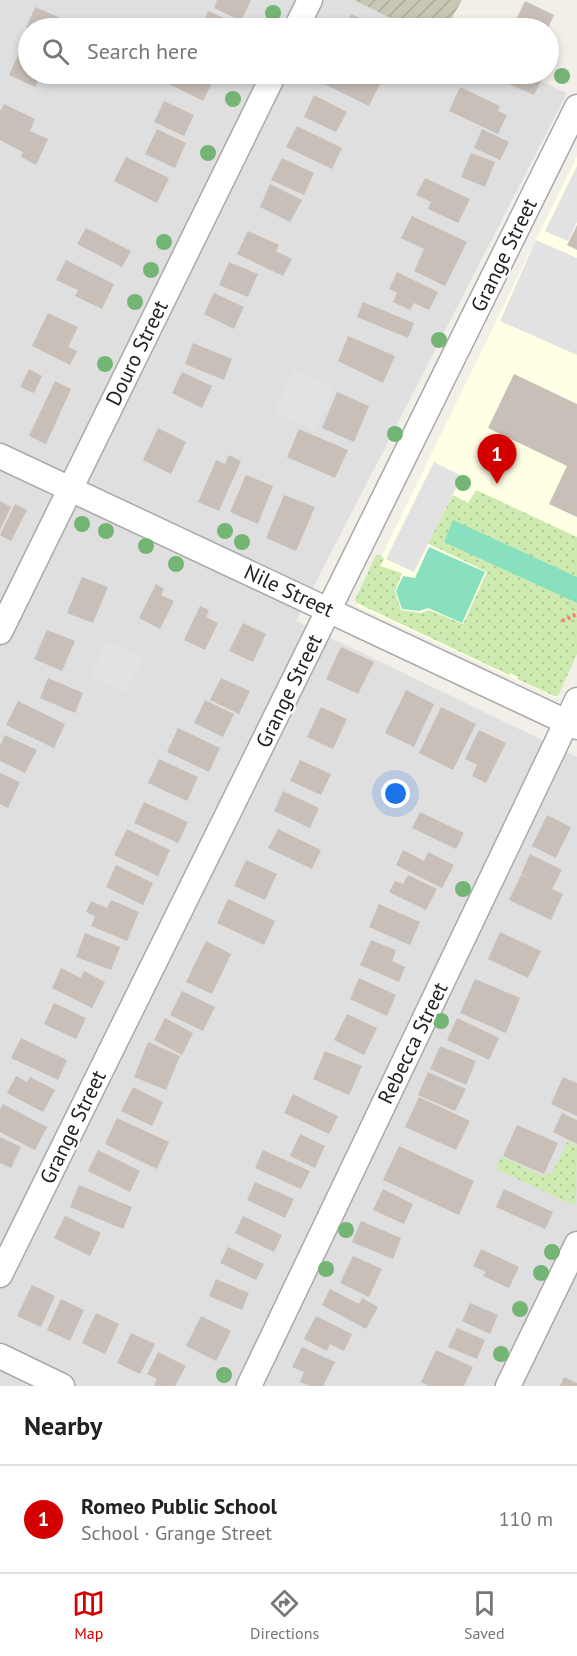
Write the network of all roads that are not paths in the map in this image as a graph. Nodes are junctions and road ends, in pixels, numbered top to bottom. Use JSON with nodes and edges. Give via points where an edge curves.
{"nodes":[{"id":1,"x":310,"y":0,"type":"edge"},
{"id":2,"x":301,"y":18,"type":"edge"},
{"id":3,"x":269,"y":84,"type":"edge"},
{"id":4,"x":577,"y":107,"type":"edge"},
{"id":5,"x":0,"y":456,"type":"edge"},
{"id":6,"x":70,"y":489,"type":"junction"},
{"id":7,"x":329,"y":610,"type":"junction"},
{"id":8,"x":0,"y":632,"type":"edge"},
{"id":9,"x":577,"y":700,"type":"edge"},
{"id":10,"x":572,"y":724,"type":"edge"},
{"id":11,"x":577,"y":1244,"type":"edge"},
{"id":12,"x":0,"y":1275,"type":"edge"},
{"id":13,"x":0,"y":1356,"type":"edge"},
{"id":14,"x":62,"y":1386,"type":"edge"},
{"id":15,"x":249,"y":1386,"type":"edge"},
{"id":16,"x":508,"y":1386,"type":"edge"}],
"edges":[{"from":1,"to":2,"type":"street"},
{"from":3,"to":6,"type":"street","name":"Douro Street"},
{"from":4,"to":7,"type":"street","name":"Grange Street"},
{"from":5,"to":6,"type":"street","name":"Nile Street"},
{"from":6,"to":7,"type":"street","name":"Nile Street"},
{"from":6,"to":8,"type":"street","name":"Douro Street"},
{"from":7,"to":10,"type":"street","name":"Nile Street"},
{"from":7,"to":12,"type":"street","name":"Grange Street"},
{"from":9,"to":10,"type":"street","name":"Rebecca Street"},
{"from":10,"to":15,"type":"street","name":"Rebecca Street"},
{"from":11,"to":16,"type":"street"},
{"from":13,"to":14,"type":"street"}]}
